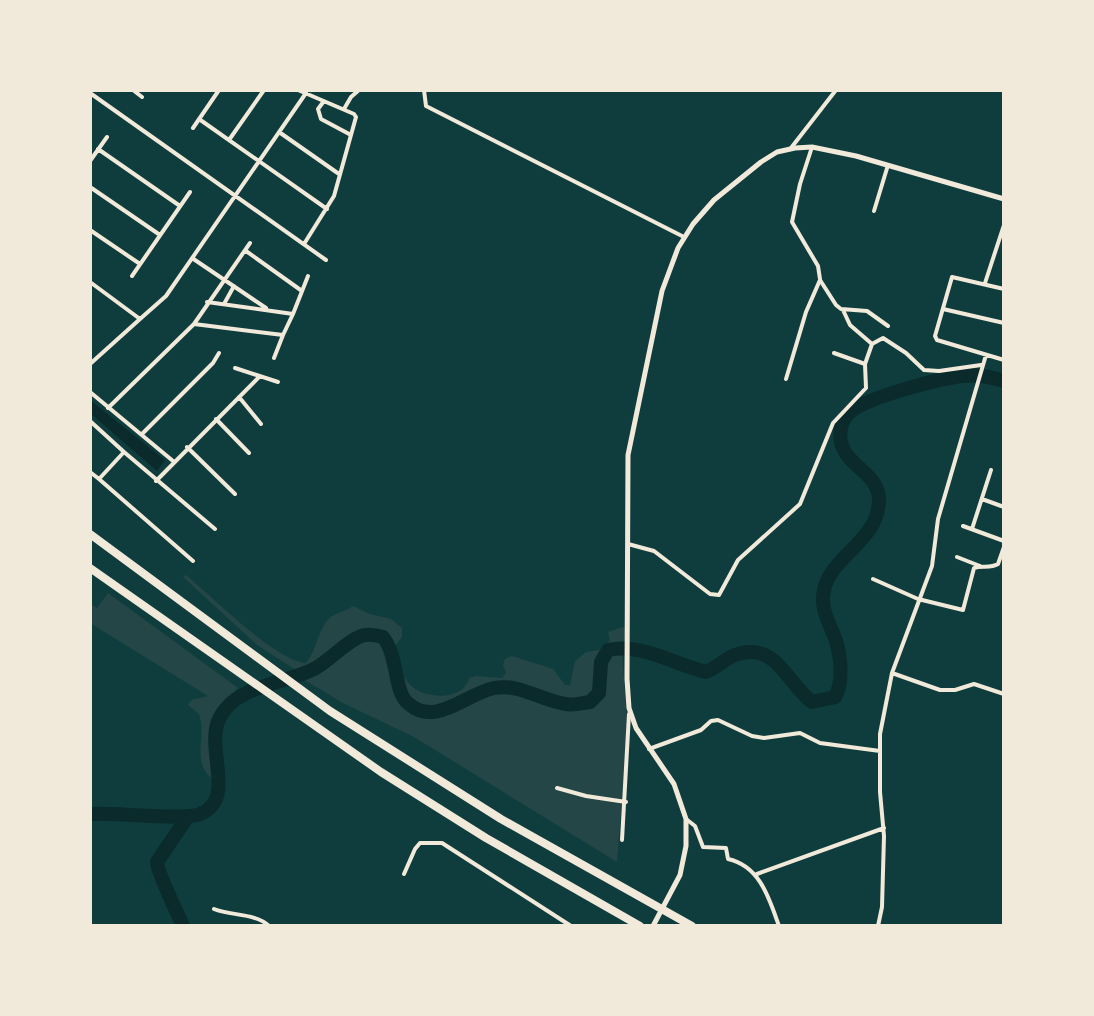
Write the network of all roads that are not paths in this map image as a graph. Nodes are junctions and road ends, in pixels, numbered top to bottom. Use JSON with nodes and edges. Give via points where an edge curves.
{"nodes":[{"id":1,"x":133,"y":90,"type":"edge"},
{"id":2,"x":219,"y":90,"type":"edge"},
{"id":3,"x":264,"y":90,"type":"edge"},
{"id":4,"x":298,"y":90,"type":"edge"},
{"id":5,"x":350,"y":90,"type":"edge"},
{"id":6,"x":359,"y":90,"type":"edge"},
{"id":7,"x":424,"y":90,"type":"edge"},
{"id":8,"x":836,"y":90,"type":"edge"},
{"id":9,"x":90,"y":93,"type":"edge"},
{"id":10,"x":306,"y":93,"type":"junction"},
{"id":11,"x":142,"y":97,"type":"dead end"},
{"id":12,"x":351,"y":97,"type":"junction"},
{"id":13,"x":324,"y":101,"type":"junction"},
{"id":14,"x":344,"y":109,"type":"junction"},
{"id":15,"x":199,"y":119,"type":"junction"},
{"id":16,"x":193,"y":128,"type":"dead end"},
{"id":17,"x":279,"y":132,"type":"junction"},
{"id":18,"x":351,"y":135,"type":"junction"},
{"id":19,"x":107,"y":137,"type":"dead end"},
{"id":20,"x":229,"y":140,"type":"junction"},
{"id":21,"x":812,"y":147,"type":"junction"},
{"id":22,"x":791,"y":148,"type":"junction"},
{"id":23,"x":98,"y":149,"type":"junction"},
{"id":24,"x":90,"y":161,"type":"edge"},
{"id":25,"x":259,"y":161,"type":"junction"},
{"id":26,"x":888,"y":165,"type":"junction"},
{"id":27,"x":340,"y":174,"type":"junction"},
{"id":28,"x":90,"y":187,"type":"edge"},
{"id":29,"x":190,"y":192,"type":"dead end"},
{"id":30,"x":235,"y":196,"type":"junction"},
{"id":31,"x":1004,"y":199,"type":"edge"},
{"id":32,"x":180,"y":206,"type":"junction"},
{"id":33,"x":327,"y":209,"type":"junction"},
{"id":34,"x":874,"y":211,"type":"dead end"},
{"id":35,"x":1004,"y":225,"type":"edge"},
{"id":36,"x":90,"y":230,"type":"edge"},
{"id":37,"x":160,"y":235,"type":"junction"},
{"id":38,"x":684,"y":237,"type":"junction"},
{"id":39,"x":250,"y":243,"type":"dead end"},
{"id":40,"x":304,"y":244,"type":"junction"},
{"id":41,"x":244,"y":251,"type":"junction"},
{"id":42,"x":192,"y":258,"type":"junction"},
{"id":43,"x":326,"y":260,"type":"dead end"},
{"id":44,"x":140,"y":264,"type":"junction"},
{"id":45,"x":132,"y":276,"type":"dead end"},
{"id":46,"x":308,"y":276,"type":"dead end"},
{"id":47,"x":223,"y":279,"type":"junction"},
{"id":48,"x":820,"y":280,"type":"junction"},
{"id":49,"x":90,"y":282,"type":"edge"},
{"id":50,"x":985,"y":284,"type":"junction"},
{"id":51,"x":234,"y":286,"type":"junction"},
{"id":52,"x":1004,"y":289,"type":"edge"},
{"id":53,"x":302,"y":291,"type":"junction"},
{"id":54,"x":207,"y":302,"type":"junction"},
{"id":55,"x":224,"y":304,"type":"junction"},
{"id":56,"x":841,"y":309,"type":"junction"},
{"id":57,"x":943,"y":309,"type":"junction"},
{"id":58,"x":267,"y":310,"type":"junction"},
{"id":59,"x":293,"y":314,"type":"junction"},
{"id":60,"x":140,"y":319,"type":"junction"},
{"id":61,"x":1004,"y":323,"type":"edge"},
{"id":62,"x":194,"y":324,"type":"junction"},
{"id":63,"x":888,"y":326,"type":"dead end"},
{"id":64,"x":283,"y":335,"type":"junction"},
{"id":65,"x":872,"y":344,"type":"junction"},
{"id":66,"x":219,"y":353,"type":"dead end"},
{"id":67,"x":834,"y":353,"type":"dead end"},
{"id":68,"x":986,"y":355,"type":"junction"},
{"id":69,"x":274,"y":358,"type":"dead end"},
{"id":70,"x":1004,"y":360,"type":"edge"},
{"id":71,"x":90,"y":364,"type":"edge"},
{"id":72,"x":865,"y":364,"type":"junction"},
{"id":73,"x":235,"y":368,"type":"dead end"},
{"id":74,"x":980,"y":368,"type":"junction"},
{"id":75,"x":260,"y":376,"type":"junction"},
{"id":76,"x":786,"y":379,"type":"dead end"},
{"id":77,"x":278,"y":382,"type":"dead end"},
{"id":78,"x":90,"y":392,"type":"edge"},
{"id":79,"x":239,"y":397,"type":"junction"},
{"id":80,"x":108,"y":408,"type":"junction"},
{"id":81,"x":216,"y":419,"type":"junction"},
{"id":82,"x":90,"y":421,"type":"edge"},
{"id":83,"x":261,"y":424,"type":"dead end"},
{"id":84,"x":142,"y":434,"type":"junction"},
{"id":85,"x":187,"y":447,"type":"junction"},
{"id":86,"x":124,"y":452,"type":"junction"},
{"id":87,"x":249,"y":453,"type":"dead end"},
{"id":88,"x":173,"y":461,"type":"junction"},
{"id":89,"x":991,"y":470,"type":"dead end"},
{"id":90,"x":90,"y":472,"type":"edge"},
{"id":91,"x":99,"y":479,"type":"junction"},
{"id":92,"x":156,"y":481,"type":"junction"},
{"id":93,"x":235,"y":494,"type":"dead end"},
{"id":94,"x":982,"y":499,"type":"junction"},
{"id":95,"x":1004,"y":507,"type":"edge"},
{"id":96,"x":963,"y":526,"type":"dead end"},
{"id":97,"x":215,"y":529,"type":"dead end"},
{"id":98,"x":972,"y":529,"type":"junction"},
{"id":99,"x":90,"y":534,"type":"edge"},
{"id":100,"x":628,"y":544,"type":"junction"},
{"id":101,"x":1004,"y":544,"type":"edge"},
{"id":102,"x":957,"y":557,"type":"dead end"},
{"id":103,"x":193,"y":561,"type":"dead end"},
{"id":104,"x":980,"y":566,"type":"junction"},
{"id":105,"x":90,"y":568,"type":"edge"},
{"id":106,"x":873,"y":579,"type":"dead end"},
{"id":107,"x":918,"y":599,"type":"junction"},
{"id":108,"x":892,"y":673,"type":"junction"},
{"id":109,"x":1004,"y":694,"type":"edge"},
{"id":110,"x":629,"y":708,"type":"junction"},
{"id":111,"x":649,"y":749,"type":"junction"},
{"id":112,"x":880,"y":751,"type":"junction"},
{"id":113,"x":557,"y":788,"type":"dead end"},
{"id":114,"x":626,"y":802,"type":"junction"},
{"id":115,"x":686,"y":819,"type":"junction"},
{"id":116,"x":884,"y":828,"type":"junction"},
{"id":117,"x":622,"y":840,"type":"dead end"},
{"id":118,"x":404,"y":874,"type":"dead end"},
{"id":119,"x":757,"y":874,"type":"junction"},
{"id":120,"x":214,"y":909,"type":"dead end"},
{"id":121,"x":269,"y":926,"type":"edge"},
{"id":122,"x":571,"y":926,"type":"edge"},
{"id":123,"x":640,"y":926,"type":"edge"},
{"id":124,"x":653,"y":926,"type":"edge"},
{"id":125,"x":692,"y":926,"type":"edge"},
{"id":126,"x":779,"y":926,"type":"edge"},
{"id":127,"x":878,"y":926,"type":"edge"}],
"edges":[{"from":1,"to":11,"type":"street"},
{"from":2,"to":15,"type":"street"},
{"from":3,"to":20,"type":"street"},
{"from":4,"to":10,"type":"street"},
{"from":5,"to":12,"type":"street"},
{"from":6,"to":12,"type":"street"},
{"from":7,"to":38,"type":"street","via":[[426,106]]},
{"from":8,"to":22,"type":"street"},
{"from":9,"to":30,"type":"street"},
{"from":10,"to":13,"type":"street"},
{"from":10,"to":17,"type":"street"},
{"from":12,"to":14,"type":"street"},
{"from":13,"to":14,"type":"street"},
{"from":13,"to":18,"type":"street","via":[[318,109],[321,119]]},
{"from":14,"to":18,"type":"street","via":[[356,117]]},
{"from":15,"to":16,"type":"street"},
{"from":15,"to":20,"type":"street"},
{"from":17,"to":25,"type":"street"},
{"from":17,"to":27,"type":"street"},
{"from":18,"to":27,"type":"street"},
{"from":19,"to":23,"type":"street"},
{"from":20,"to":25,"type":"street"},
{"from":21,"to":22,"type":"street"},
{"from":21,"to":26,"type":"street"},
{"from":21,"to":48,"type":"street","via":[[792,219],[818,266]]},
{"from":22,"to":38,"type":"street","via":[[761,162],[714,200]]},
{"from":23,"to":24,"type":"street"},
{"from":23,"to":32,"type":"street"},
{"from":25,"to":30,"type":"street"},
{"from":25,"to":33,"type":"street"},
{"from":26,"to":31,"type":"street"},
{"from":26,"to":34,"type":"street"},
{"from":27,"to":33,"type":"street"},
{"from":28,"to":37,"type":"street"},
{"from":29,"to":32,"type":"street"},
{"from":30,"to":40,"type":"street"},
{"from":30,"to":42,"type":"street"},
{"from":32,"to":37,"type":"street"},
{"from":33,"to":40,"type":"street"},
{"from":35,"to":50,"type":"street"},
{"from":36,"to":44,"type":"street"},
{"from":37,"to":44,"type":"street"},
{"from":38,"to":100,"type":"street","via":[[662,291],[631,436]]},
{"from":39,"to":41,"type":"street"},
{"from":40,"to":43,"type":"street"},
{"from":41,"to":47,"type":"street"},
{"from":41,"to":53,"type":"street"},
{"from":42,"to":47,"type":"street"},
{"from":42,"to":60,"type":"street","via":[[166,296]]},
{"from":44,"to":45,"type":"street"},
{"from":46,"to":53,"type":"street"},
{"from":47,"to":51,"type":"street"},
{"from":47,"to":54,"type":"street"},
{"from":48,"to":56,"type":"street"},
{"from":48,"to":76,"type":"street"},
{"from":49,"to":60,"type":"street"},
{"from":50,"to":52,"type":"street"},
{"from":50,"to":57,"type":"street","via":[[953,276]]},
{"from":51,"to":55,"type":"street"},
{"from":51,"to":58,"type":"street"},
{"from":53,"to":59,"type":"street"},
{"from":54,"to":55,"type":"street"},
{"from":54,"to":62,"type":"street"},
{"from":55,"to":58,"type":"street"},
{"from":56,"to":63,"type":"street","via":[[867,311]]},
{"from":56,"to":65,"type":"street"},
{"from":57,"to":61,"type":"street"},
{"from":57,"to":68,"type":"street","via":[[937,340]]},
{"from":58,"to":59,"type":"street"},
{"from":59,"to":64,"type":"street"},
{"from":60,"to":71,"type":"street"},
{"from":62,"to":64,"type":"street"},
{"from":62,"to":80,"type":"street"},
{"from":64,"to":69,"type":"street"},
{"from":65,"to":72,"type":"street"},
{"from":65,"to":74,"type":"street","via":[[883,338],[924,370]]},
{"from":66,"to":84,"type":"street"},
{"from":67,"to":72,"type":"street"},
{"from":68,"to":70,"type":"street"},
{"from":68,"to":74,"type":"street"},
{"from":72,"to":100,"type":"street","via":[[866,388],[833,423],[800,504],[738,560],[719,595],[710,594],[654,551]]},
{"from":73,"to":75,"type":"street"},
{"from":74,"to":107,"type":"street","via":[[938,519],[932,566]]},
{"from":75,"to":77,"type":"street"},
{"from":75,"to":79,"type":"street"},
{"from":78,"to":80,"type":"street"},
{"from":79,"to":81,"type":"street"},
{"from":79,"to":83,"type":"street"},
{"from":80,"to":84,"type":"street"},
{"from":81,"to":85,"type":"street"},
{"from":81,"to":87,"type":"street"},
{"from":82,"to":86,"type":"street"},
{"from":84,"to":88,"type":"street"},
{"from":85,"to":88,"type":"street"},
{"from":85,"to":93,"type":"street"},
{"from":86,"to":91,"type":"street"},
{"from":86,"to":92,"type":"street"},
{"from":88,"to":92,"type":"street"},
{"from":89,"to":94,"type":"street"},
{"from":90,"to":91,"type":"street"},
{"from":91,"to":103,"type":"street"},
{"from":92,"to":97,"type":"street"},
{"from":94,"to":95,"type":"street"},
{"from":94,"to":98,"type":"street"},
{"from":96,"to":98,"type":"street"},
{"from":98,"to":101,"type":"street"},
{"from":99,"to":125,"type":"highway","via":[[330,711],[501,819]]},
{"from":100,"to":110,"type":"street"},
{"from":101,"to":104,"type":"street","via":[[998,564]]},
{"from":102,"to":104,"type":"street"},
{"from":104,"to":107,"type":"street","via":[[974,568],[963,610]]},
{"from":105,"to":123,"type":"highway","via":[[381,772]]},
{"from":106,"to":107,"type":"street"},
{"from":107,"to":108,"type":"street"},
{"from":108,"to":109,"type":"street","via":[[940,690],[974,684]]},
{"from":108,"to":112,"type":"street"},
{"from":110,"to":111,"type":"street"},
{"from":110,"to":114,"type":"street"},
{"from":111,"to":112,"type":"street","via":[[718,720],[752,736],[800,733],[820,743]]},
{"from":111,"to":115,"type":"street","via":[[674,784]]},
{"from":112,"to":116,"type":"street"},
{"from":113,"to":114,"type":"street"},
{"from":114,"to":117,"type":"street"},
{"from":115,"to":119,"type":"street","via":[[695,826],[703,847],[726,848],[728,859]]},
{"from":115,"to":124,"type":"street","via":[[684,863]]},
{"from":116,"to":119,"type":"street"},
{"from":116,"to":127,"type":"street"},
{"from":118,"to":122,"type":"street","via":[[420,843],[442,843]]},
{"from":119,"to":126,"type":"street"},
{"from":120,"to":121,"type":"street","via":[[254,917]]}]}
